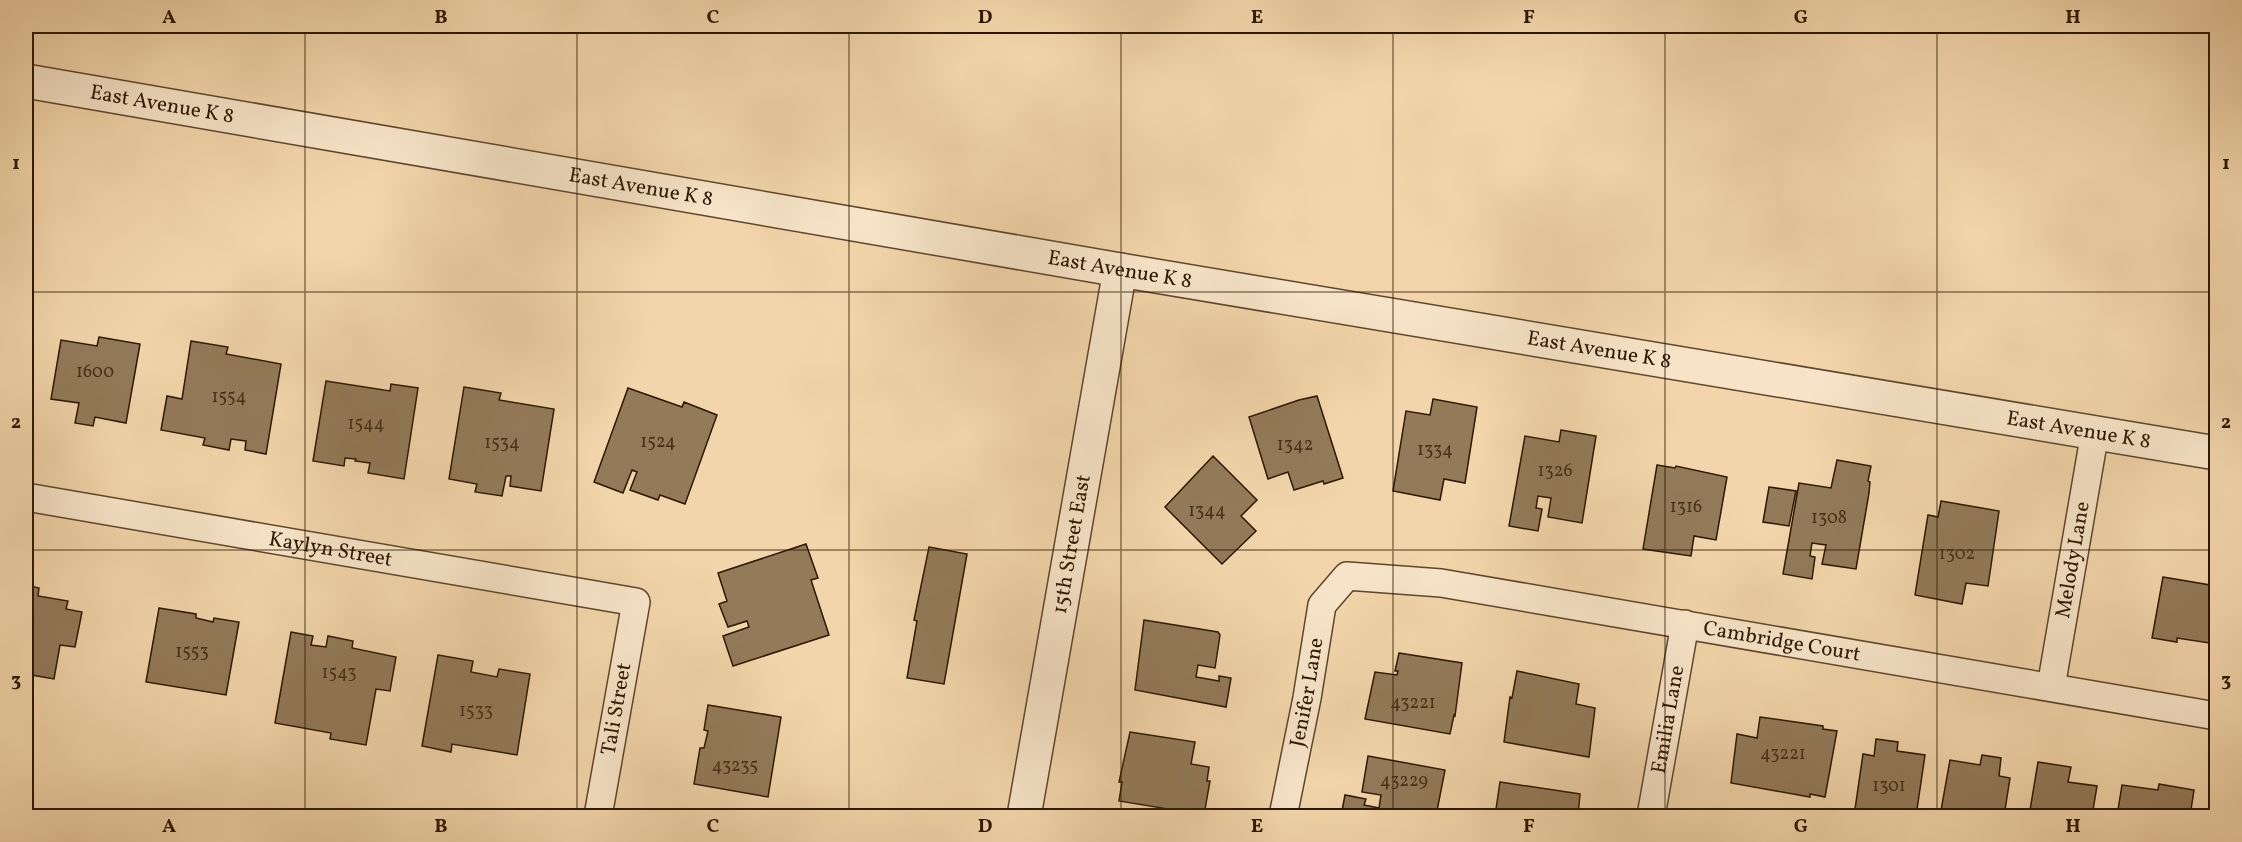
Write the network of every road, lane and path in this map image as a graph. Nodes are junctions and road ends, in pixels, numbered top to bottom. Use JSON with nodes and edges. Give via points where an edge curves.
{"nodes":[{"id":1,"x":26,"y":81,"type":"edge"},
{"id":2,"x":1120,"y":270,"type":"junction"},
{"id":3,"x":2095,"y":432,"type":"junction"},
{"id":4,"x":2217,"y":453,"type":"edge"},
{"id":5,"x":26,"y":497,"type":"edge"},
{"id":6,"x":1347,"y":576,"type":"joint"},
{"id":7,"x":636,"y":602,"type":"joint"},
{"id":8,"x":1685,"y":624,"type":"junction"},
{"id":9,"x":2051,"y":687,"type":"junction"},
{"id":10,"x":2217,"y":716,"type":"edge"},
{"id":11,"x":598,"y":816,"type":"edge"},
{"id":12,"x":1024,"y":816,"type":"edge"},
{"id":13,"x":1284,"y":816,"type":"edge"},
{"id":14,"x":1651,"y":816,"type":"edge"}],
"edges":[{"from":1,"to":2,"type":"street","name":"East Avenue K 8"},
{"from":2,"to":3,"type":"street","name":"East Avenue K 8"},
{"from":2,"to":12,"type":"street","name":"15th Street East"},
{"from":3,"to":4,"type":"street","name":"East Avenue K 8"},
{"from":3,"to":9,"type":"street","name":"Melody Lane"},
{"from":5,"to":7,"type":"street","name":"Kaylyn Street"},
{"from":6,"to":8,"type":"street","name":"Cambridge Court","via":[[1441,583]]},
{"from":6,"to":13,"type":"street","name":"Jenifer Lane","via":[[1322,605]]},
{"from":7,"to":11,"type":"street","name":"Tali Street"},
{"from":8,"to":9,"type":"street","name":"Cambridge Court"},
{"from":8,"to":14,"type":"street","name":"Emilia Lane"},
{"from":9,"to":10,"type":"street","name":"Cambridge Court"}]}
